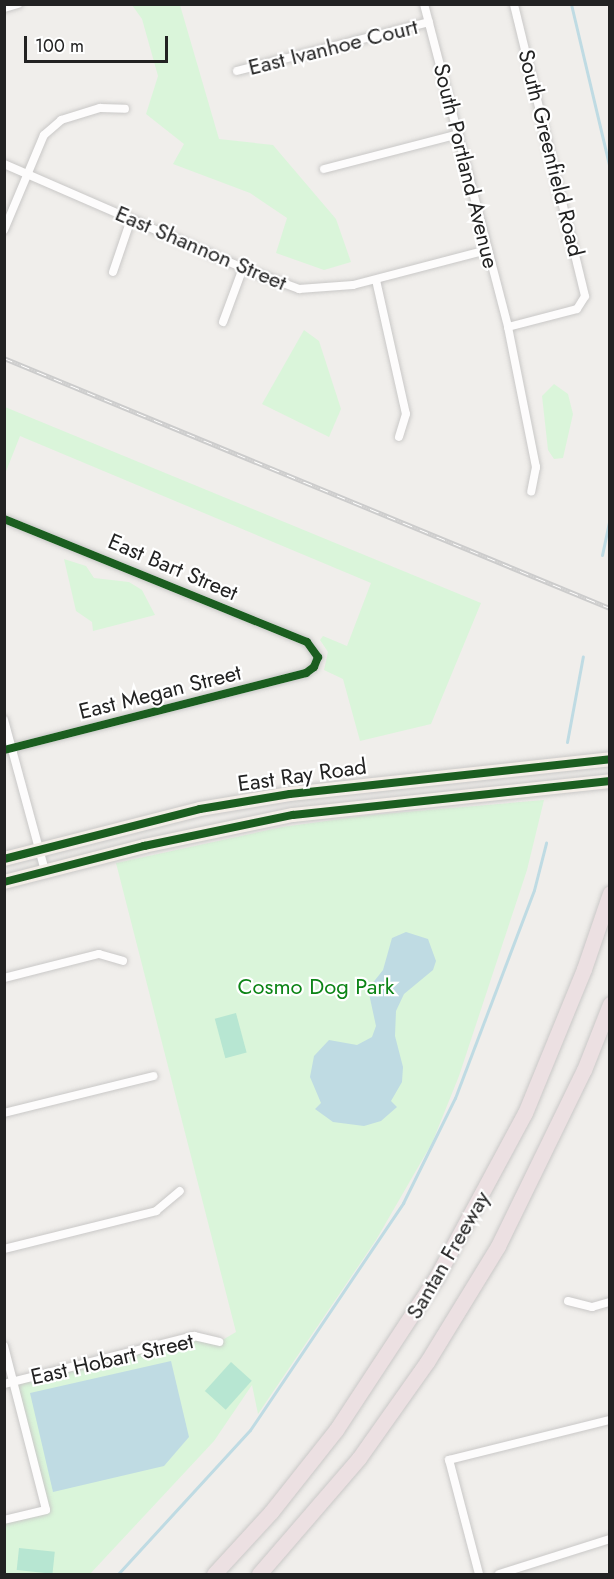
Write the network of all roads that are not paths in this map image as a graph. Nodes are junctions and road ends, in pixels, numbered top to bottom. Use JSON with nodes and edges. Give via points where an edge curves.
{"nodes":[{"id":1,"x":18,"y":4,"type":"edge"},
{"id":2,"x":424,"y":4,"type":"edge"},
{"id":3,"x":514,"y":4,"type":"edge"},
{"id":4,"x":4,"y":8,"type":"edge"},
{"id":5,"x":429,"y":22,"type":"junction"},
{"id":6,"x":237,"y":71,"type":"dead end"},
{"id":7,"x":125,"y":109,"type":"dead end"},
{"id":8,"x":459,"y":134,"type":"junction"},
{"id":9,"x":4,"y":164,"type":"edge"},
{"id":10,"x":324,"y":169,"type":"dead end"},
{"id":11,"x":26,"y":174,"type":"junction"},
{"id":12,"x":131,"y":219,"type":"junction"},
{"id":13,"x":4,"y":230,"type":"edge"},
{"id":14,"x":487,"y":250,"type":"junction"},
{"id":15,"x":243,"y":268,"type":"junction"},
{"id":16,"x":113,"y":272,"type":"dead end"},
{"id":17,"x":376,"y":280,"type":"junction"},
{"id":18,"x":223,"y":322,"type":"dead end"},
{"id":19,"x":508,"y":327,"type":"junction"},
{"id":20,"x":399,"y":437,"type":"dead end"},
{"id":21,"x":531,"y":492,"type":"dead end"},
{"id":22,"x":4,"y":519,"type":"edge"},
{"id":23,"x":317,"y":659,"type":"joint"},
{"id":24,"x":4,"y":720,"type":"edge"},
{"id":25,"x":8,"y":749,"type":"edge"},
{"id":26,"x":606,"y":760,"type":"edge"},
{"id":27,"x":603,"y":782,"type":"edge"},
{"id":28,"x":40,"y":850,"type":"junction"},
{"id":29,"x":4,"y":859,"type":"edge"},
{"id":30,"x":45,"y":872,"type":"junction"},
{"id":31,"x":4,"y":882,"type":"edge"},
{"id":32,"x":609,"y":893,"type":"edge"},
{"id":33,"x":123,"y":961,"type":"dead end"},
{"id":34,"x":4,"y":978,"type":"edge"},
{"id":35,"x":609,"y":1004,"type":"edge"},
{"id":36,"x":153,"y":1076,"type":"dead end"},
{"id":37,"x":4,"y":1113,"type":"edge"},
{"id":38,"x":180,"y":1191,"type":"dead end"},
{"id":39,"x":4,"y":1249,"type":"edge"},
{"id":40,"x":568,"y":1302,"type":"dead end"},
{"id":41,"x":609,"y":1302,"type":"edge"},
{"id":42,"x":219,"y":1342,"type":"dead end"},
{"id":43,"x":4,"y":1346,"type":"edge"},
{"id":44,"x":9,"y":1383,"type":"edge"},
{"id":45,"x":609,"y":1420,"type":"edge"},
{"id":46,"x":4,"y":1520,"type":"edge"},
{"id":47,"x":609,"y":1539,"type":"edge"},
{"id":48,"x":214,"y":1575,"type":"edge"},
{"id":49,"x":259,"y":1575,"type":"edge"},
{"id":50,"x":479,"y":1575,"type":"edge"},
{"id":51,"x":499,"y":1575,"type":"edge"}],
"edges":[{"from":1,"to":4,"type":"street"},
{"from":2,"to":5,"type":"street","name":"South Portland Avenue"},
{"from":3,"to":19,"type":"street","name":"South Greenfield Road","via":[[584,284],[584,303],[568,312]]},
{"from":5,"to":6,"type":"street","name":"East Ivanhoe Court"},
{"from":5,"to":8,"type":"street","name":"South Portland Avenue"},
{"from":7,"to":11,"type":"street","via":[[100,108],[61,120],[44,135]]},
{"from":8,"to":10,"type":"street"},
{"from":8,"to":14,"type":"street","name":"South Portland Avenue"},
{"from":9,"to":11,"type":"street","name":"East Shannon Street"},
{"from":11,"to":12,"type":"street","name":"East Shannon Street"},
{"from":11,"to":13,"type":"street"},
{"from":12,"to":15,"type":"street","name":"East Shannon Street"},
{"from":12,"to":16,"type":"street"},
{"from":14,"to":17,"type":"street","name":"East Shannon Street"},
{"from":14,"to":19,"type":"street","name":"South Portland Avenue"},
{"from":15,"to":17,"type":"street","name":"East Shannon Street","via":[[299,289],[328,289]]},
{"from":15,"to":18,"type":"street"},
{"from":17,"to":20,"type":"street","via":[[406,414]]},
{"from":19,"to":21,"type":"street","name":"South Portland Avenue","via":[[536,467]]},
{"from":22,"to":23,"type":"street","name":"East Bart Street","via":[[309,642]]},
{"from":23,"to":25,"type":"street","name":"East Megan Street","via":[[306,673]]},
{"from":24,"to":25,"type":"street"},
{"from":25,"to":28,"type":"street"},
{"from":26,"to":28,"type":"main road","name":"East Ray Road","via":[[290,794],[200,809]]},
{"from":27,"to":30,"type":"main road","name":"East Ray Road","via":[[293,815]]},
{"from":28,"to":29,"type":"main road","name":"East Ray Road"},
{"from":28,"to":30,"type":"street"},
{"from":30,"to":31,"type":"main road","name":"East Ray Road"},
{"from":32,"to":48,"type":"highway","name":"Santan Freeway","via":[[580,979],[525,1113],[436,1278],[336,1430],[271,1512]]},
{"from":33,"to":34,"type":"street","via":[[99,954]]},
{"from":35,"to":49,"type":"highway","name":"Santan Freeway","via":[[584,1070],[498,1246],[428,1362],[359,1458]]},
{"from":36,"to":37,"type":"street"},
{"from":38,"to":39,"type":"street","via":[[156,1211]]},
{"from":40,"to":41,"type":"street","via":[[592,1307]]},
{"from":42,"to":44,"type":"street","name":"East Hobart Street","via":[[194,1336]]},
{"from":43,"to":44,"type":"street"},
{"from":44,"to":46,"type":"street","via":[[46,1510]]},
{"from":45,"to":50,"type":"street","via":[[449,1460]]},
{"from":47,"to":51,"type":"street"}]}
